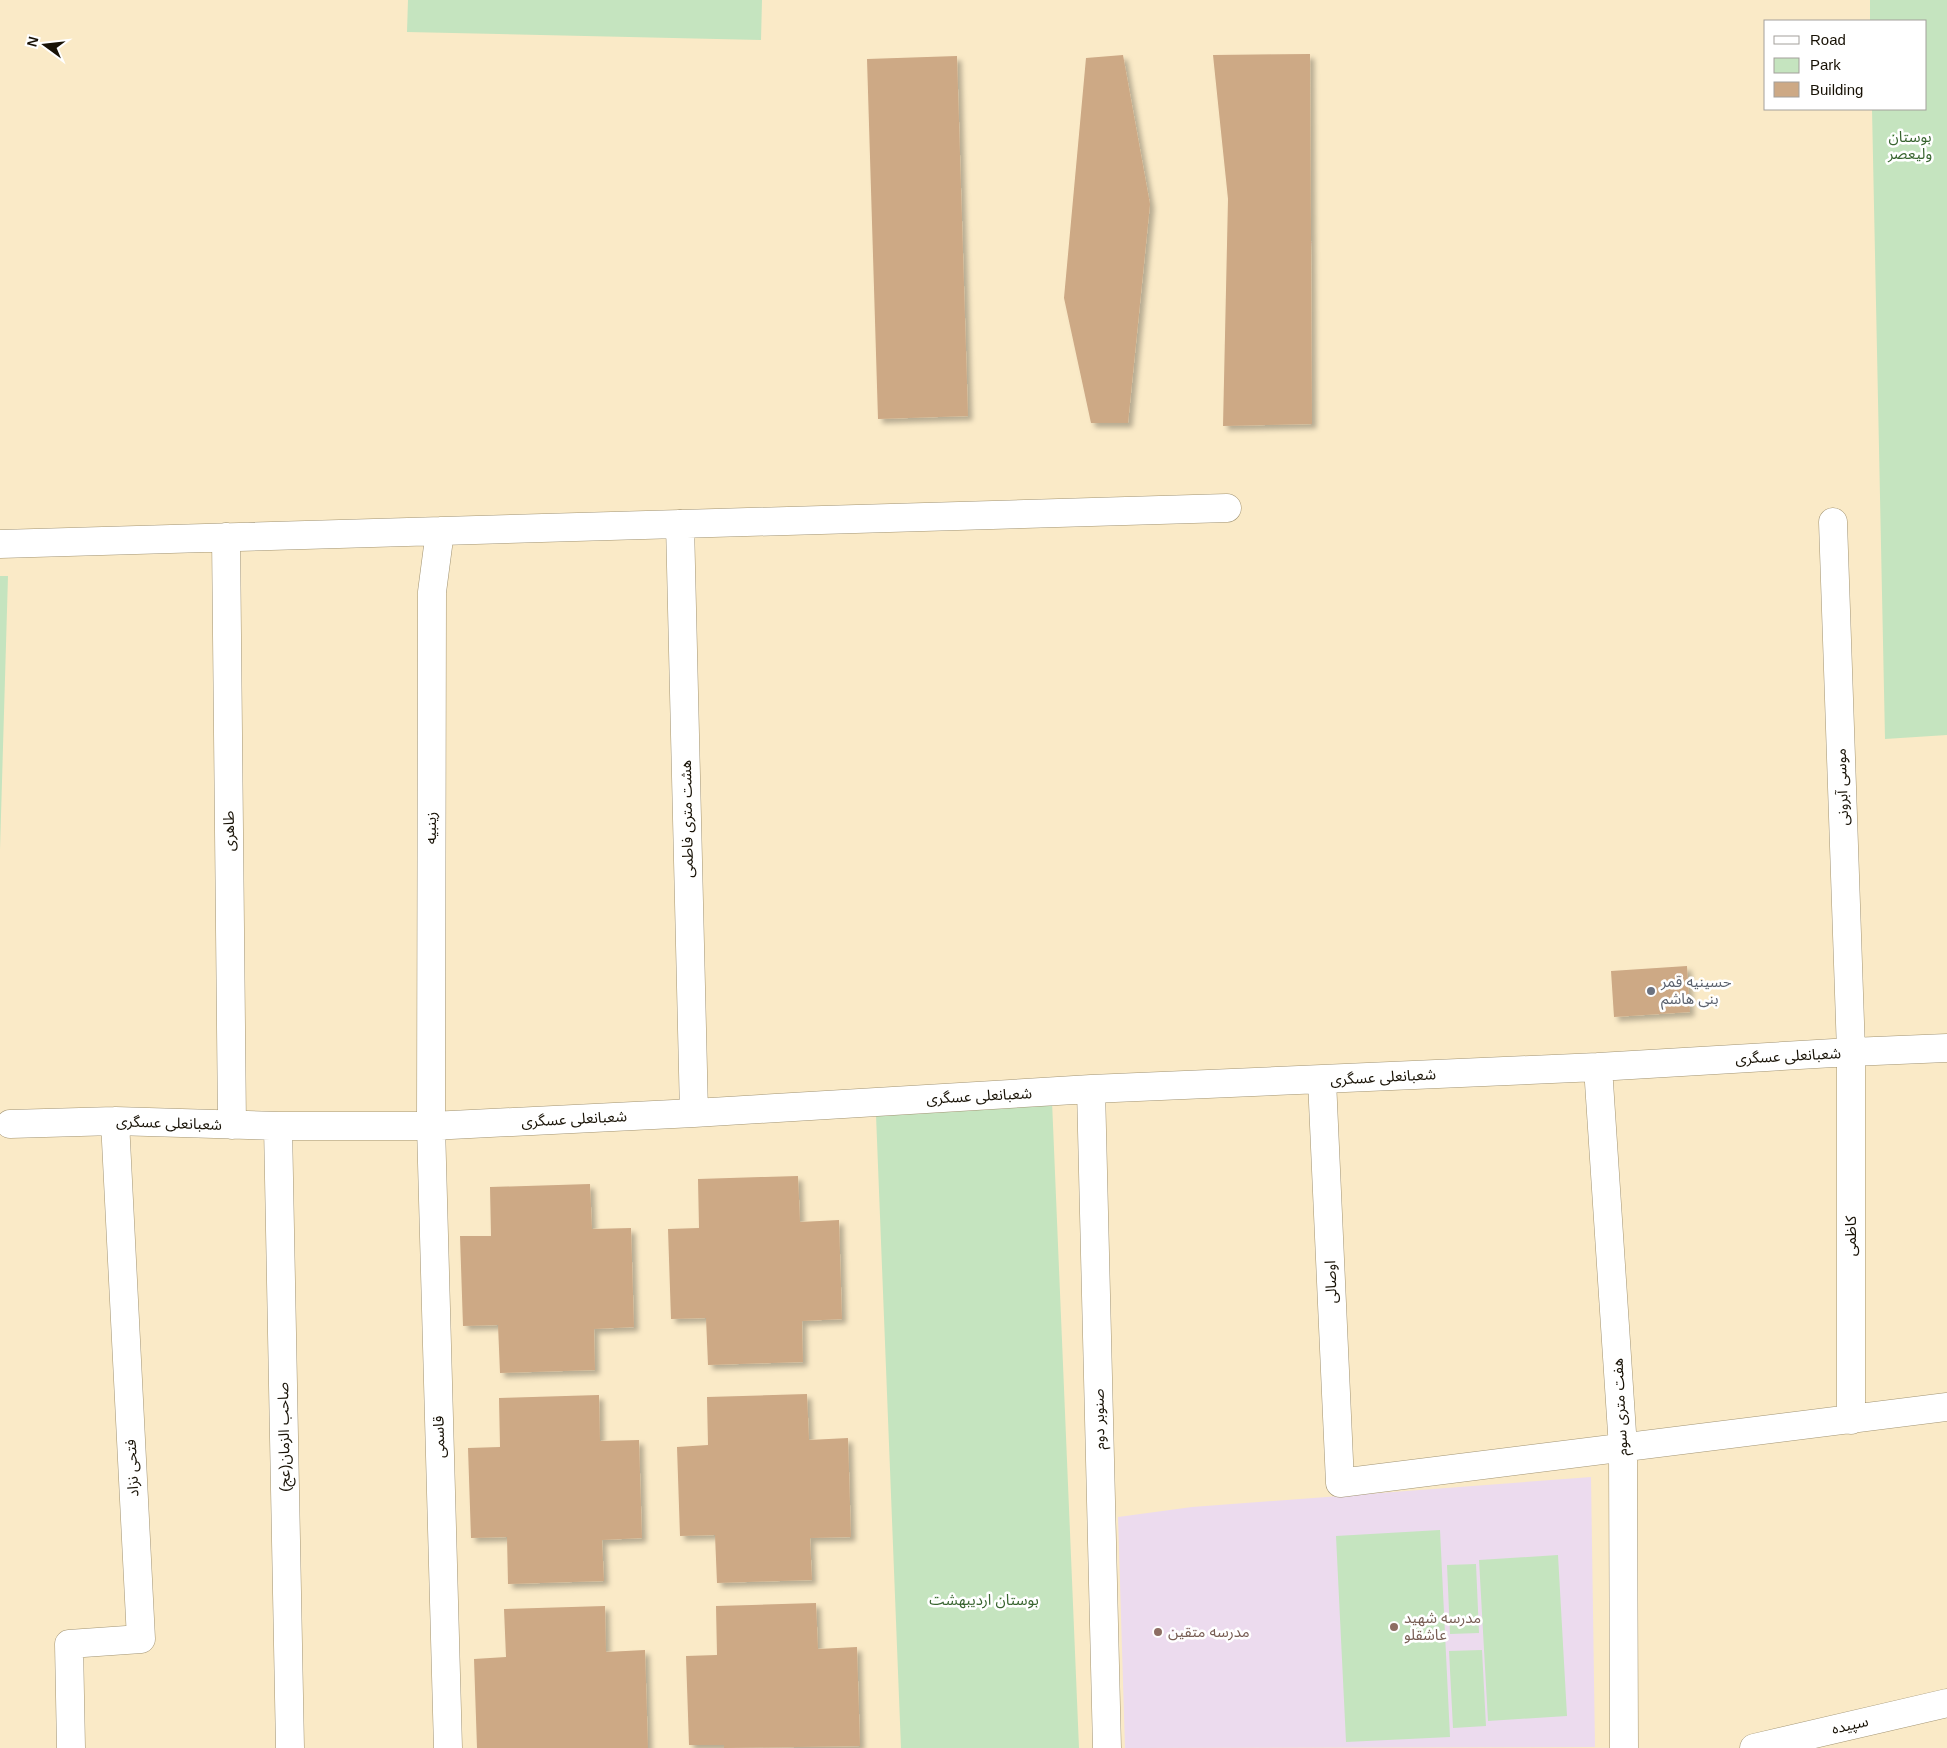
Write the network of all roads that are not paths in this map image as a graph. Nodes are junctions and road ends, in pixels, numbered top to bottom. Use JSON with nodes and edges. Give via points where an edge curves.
{"nodes":[{"id":1,"x":1227,"y":508,"type":"dead end"},
{"id":2,"x":1833,"y":522,"type":"dead end"},
{"id":3,"x":680,"y":524,"type":"junction"},
{"id":4,"x":440,"y":531,"type":"junction"},
{"id":5,"x":226,"y":537,"type":"junction"},
{"id":6,"x":0,"y":544,"type":"edge"},
{"id":7,"x":1947,"y":1048,"type":"edge"},
{"id":8,"x":1851,"y":1052,"type":"junction"},
{"id":9,"x":1598,"y":1067,"type":"junction"},
{"id":10,"x":1322,"y":1080,"type":"junction"},
{"id":11,"x":1091,"y":1089,"type":"junction"},
{"id":12,"x":694,"y":1113,"type":"junction"},
{"id":13,"x":115,"y":1121,"type":"junction"},
{"id":14,"x":10,"y":1124,"type":"dead end"},
{"id":15,"x":232,"y":1125,"type":"junction"},
{"id":16,"x":278,"y":1126,"type":"junction"},
{"id":17,"x":431,"y":1126,"type":"junction"},
{"id":18,"x":1947,"y":1407,"type":"edge"},
{"id":19,"x":1850,"y":1420,"type":"junction"},
{"id":20,"x":1623,"y":1448,"type":"junction"},
{"id":21,"x":1947,"y":1703,"type":"edge"},
{"id":22,"x":1763,"y":1747,"type":"edge"},
{"id":23,"x":71,"y":1748,"type":"edge"},
{"id":24,"x":290,"y":1748,"type":"edge"},
{"id":25,"x":448,"y":1748,"type":"edge"},
{"id":26,"x":1107,"y":1748,"type":"edge"},
{"id":27,"x":1624,"y":1748,"type":"edge"}],
"edges":[{"from":1,"to":3,"type":"street"},
{"from":2,"to":8,"type":"street","name":"موسی آبرونی"},
{"from":3,"to":4,"type":"street"},
{"from":3,"to":12,"type":"street","name":"هشت متری فاطمی"},
{"from":4,"to":5,"type":"street"},
{"from":4,"to":17,"type":"street","name":"زینبیه","via":[[432,592]]},
{"from":5,"to":6,"type":"street"},
{"from":5,"to":15,"type":"street","name":"طاهری"},
{"from":7,"to":8,"type":"street","name":"شعبانعلی عسگری"},
{"from":8,"to":9,"type":"street","name":"شعبانعلی عسگری"},
{"from":8,"to":19,"type":"street","name":"کاظمی"},
{"from":9,"to":10,"type":"street","name":"شعبانعلی عسگری"},
{"from":9,"to":20,"type":"street","name":"هفت متری سوم"},
{"from":10,"to":11,"type":"street","name":"شعبانعلی عسگری"},
{"from":10,"to":20,"type":"street","name":"اوصالی","via":[[1340,1483]]},
{"from":11,"to":12,"type":"street","name":"شعبانعلی عسگری"},
{"from":11,"to":26,"type":"street","name":"صنوبر دوم"},
{"from":12,"to":17,"type":"street","name":"شعبانعلی عسگری"},
{"from":13,"to":14,"type":"street","name":"شعبانعلی عسگری"},
{"from":13,"to":15,"type":"street","name":"شعبانعلی عسگری"},
{"from":13,"to":23,"type":"street","name":"فتحی نزاد","via":[[141,1639],[70,1644]]},
{"from":15,"to":16,"type":"street","name":"شعبانعلی عسگری"},
{"from":16,"to":17,"type":"street","name":"شعبانعلی عسگری"},
{"from":16,"to":24,"type":"street","name":"صاحب الزمان(عج)"},
{"from":17,"to":25,"type":"street","name":"قاسمی"},
{"from":18,"to":19,"type":"street"},
{"from":19,"to":20,"type":"street"},
{"from":20,"to":27,"type":"street","name":"هفت متری سوم"},
{"from":21,"to":22,"type":"street","name":"سپیده"}]}
